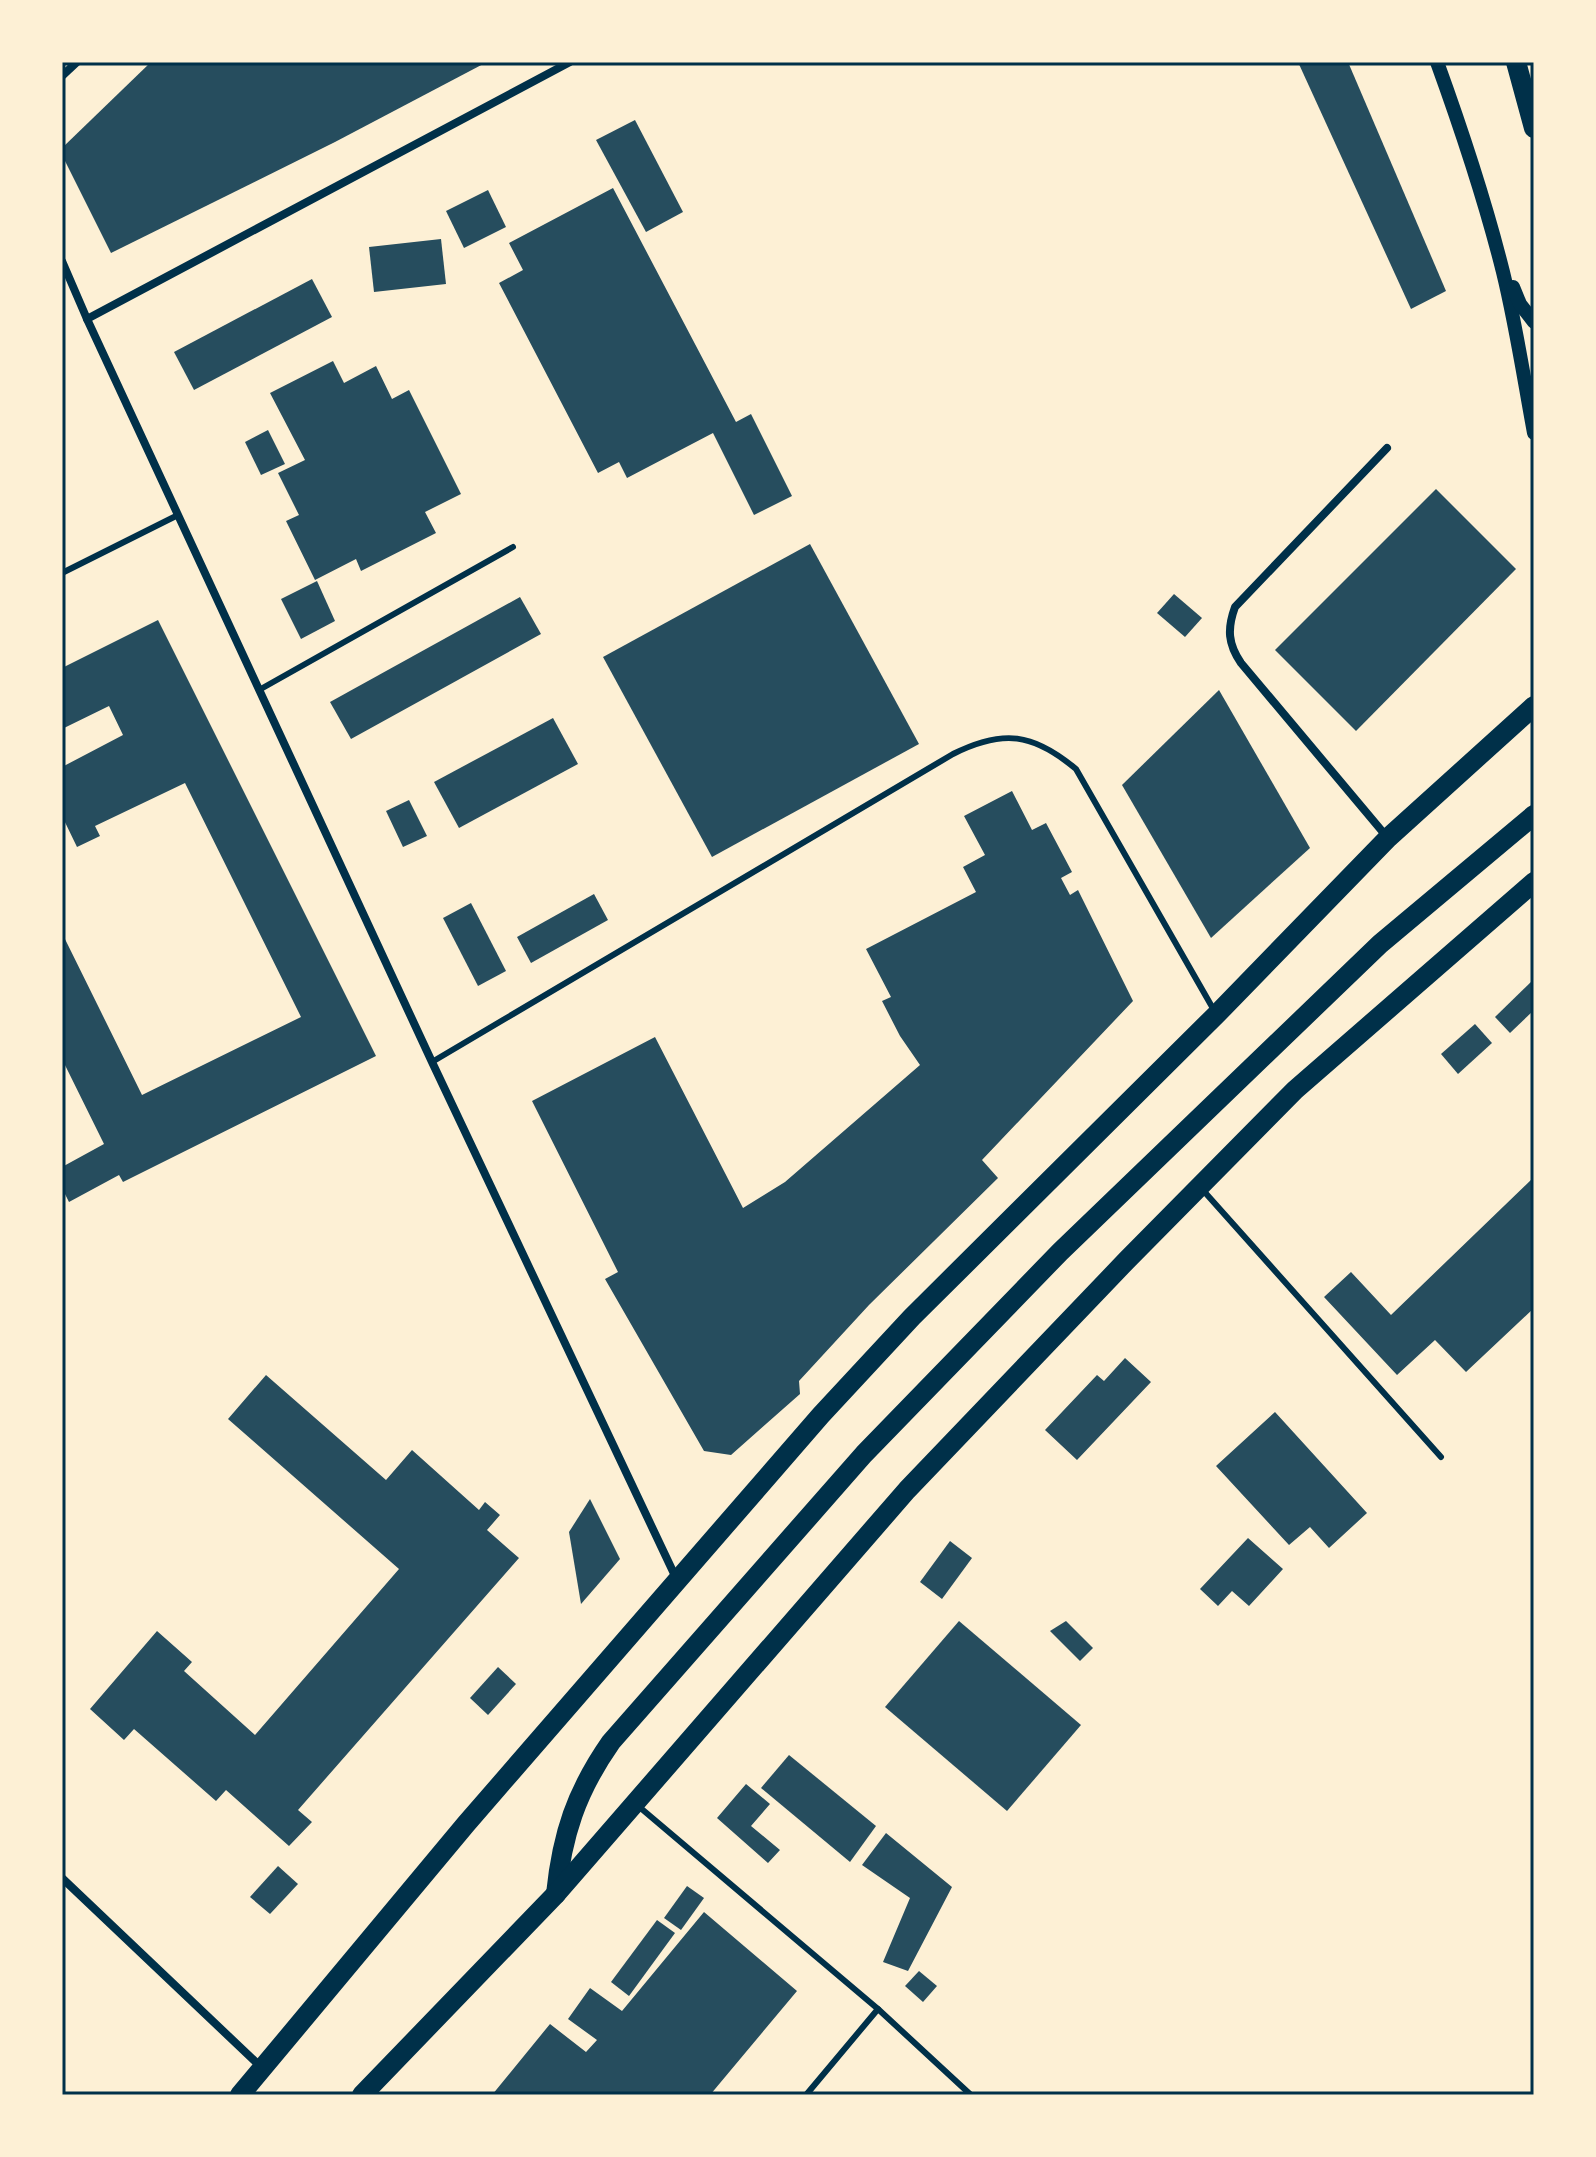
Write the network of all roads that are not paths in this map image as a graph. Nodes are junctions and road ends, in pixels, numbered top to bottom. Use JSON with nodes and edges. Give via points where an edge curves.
{"nodes":[{"id":1,"x":77,"y":62,"type":"edge"},
{"id":2,"x":570,"y":62,"type":"edge"},
{"id":3,"x":1437,"y":62,"type":"edge"},
{"id":4,"x":1516,"y":62,"type":"edge"},
{"id":5,"x":62,"y":76,"type":"edge"},
{"id":6,"x":1534,"y":128,"type":"edge"},
{"id":7,"x":1489,"y":223,"type":"junction"},
{"id":8,"x":62,"y":261,"type":"edge"},
{"id":9,"x":87,"y":319,"type":"junction"},
{"id":10,"x":1534,"y":322,"type":"edge"},
{"id":11,"x":1534,"y":433,"type":"edge"},
{"id":12,"x":1387,"y":448,"type":"dead end"},
{"id":13,"x":178,"y":515,"type":"junction"},
{"id":14,"x":513,"y":547,"type":"dead end"},
{"id":15,"x":62,"y":573,"type":"edge"},
{"id":16,"x":259,"y":690,"type":"junction"},
{"id":17,"x":1534,"y":690,"type":"edge"},
{"id":18,"x":1531,"y":708,"type":"edge"},
{"id":19,"x":1534,"y":815,"type":"edge"},
{"id":20,"x":1388,"y":838,"type":"junction"},
{"id":21,"x":1534,"y":882,"type":"edge"},
{"id":22,"x":1216,"y":1015,"type":"junction"},
{"id":23,"x":432,"y":1062,"type":"junction"},
{"id":24,"x":1199,"y":1187,"type":"junction"},
{"id":25,"x":1441,"y":1457,"type":"dead end"},
{"id":26,"x":677,"y":1580,"type":"junction"},
{"id":27,"x":635,"y":1802,"type":"junction"},
{"id":28,"x":62,"y":1878,"type":"edge"},
{"id":29,"x":556,"y":1894,"type":"junction"},
{"id":30,"x":878,"y":2009,"type":"junction"},
{"id":31,"x":261,"y":2068,"type":"junction"},
{"id":32,"x":240,"y":2095,"type":"edge"},
{"id":33,"x":362,"y":2095,"type":"edge"},
{"id":34,"x":806,"y":2095,"type":"edge"},
{"id":35,"x":971,"y":2095,"type":"edge"}],
"edges":[{"from":1,"to":5,"type":"street"},
{"from":2,"to":9,"type":"street"},
{"from":3,"to":7,"type":"street"},
{"from":4,"to":6,"type":"main road"},
{"from":7,"to":10,"type":"street","via":[[1520,304]]},
{"from":7,"to":11,"type":"street"},
{"from":8,"to":9,"type":"street"},
{"from":9,"to":13,"type":"street"},
{"from":12,"to":20,"type":"street","via":[[1235,607],[1229,636],[1241,663]]},
{"from":13,"to":15,"type":"lane"},
{"from":13,"to":16,"type":"street"},
{"from":14,"to":16,"type":"lane"},
{"from":16,"to":23,"type":"street"},
{"from":17,"to":18,"type":"street"},
{"from":18,"to":20,"type":"main road"},
{"from":19,"to":29,"type":"main road","via":[[1380,944],[1060,1252],[864,1454],[598,1760],[566,1830]]},
{"from":20,"to":22,"type":"main road"},
{"from":21,"to":24,"type":"main road","via":[[1295,1090]]},
{"from":22,"to":23,"type":"lane","via":[[1076,769],[1055,751],[1004,737],[953,754]]},
{"from":22,"to":26,"type":"main road","via":[[912,1317]]},
{"from":23,"to":26,"type":"street"},
{"from":24,"to":25,"type":"lane"},
{"from":24,"to":27,"type":"main road","via":[[907,1490]]},
{"from":26,"to":31,"type":"main road"},
{"from":27,"to":29,"type":"main road"},
{"from":27,"to":30,"type":"lane"},
{"from":28,"to":31,"type":"street"},
{"from":29,"to":33,"type":"main road"},
{"from":30,"to":34,"type":"lane"},
{"from":30,"to":35,"type":"lane"},
{"from":31,"to":32,"type":"main road"}]}
